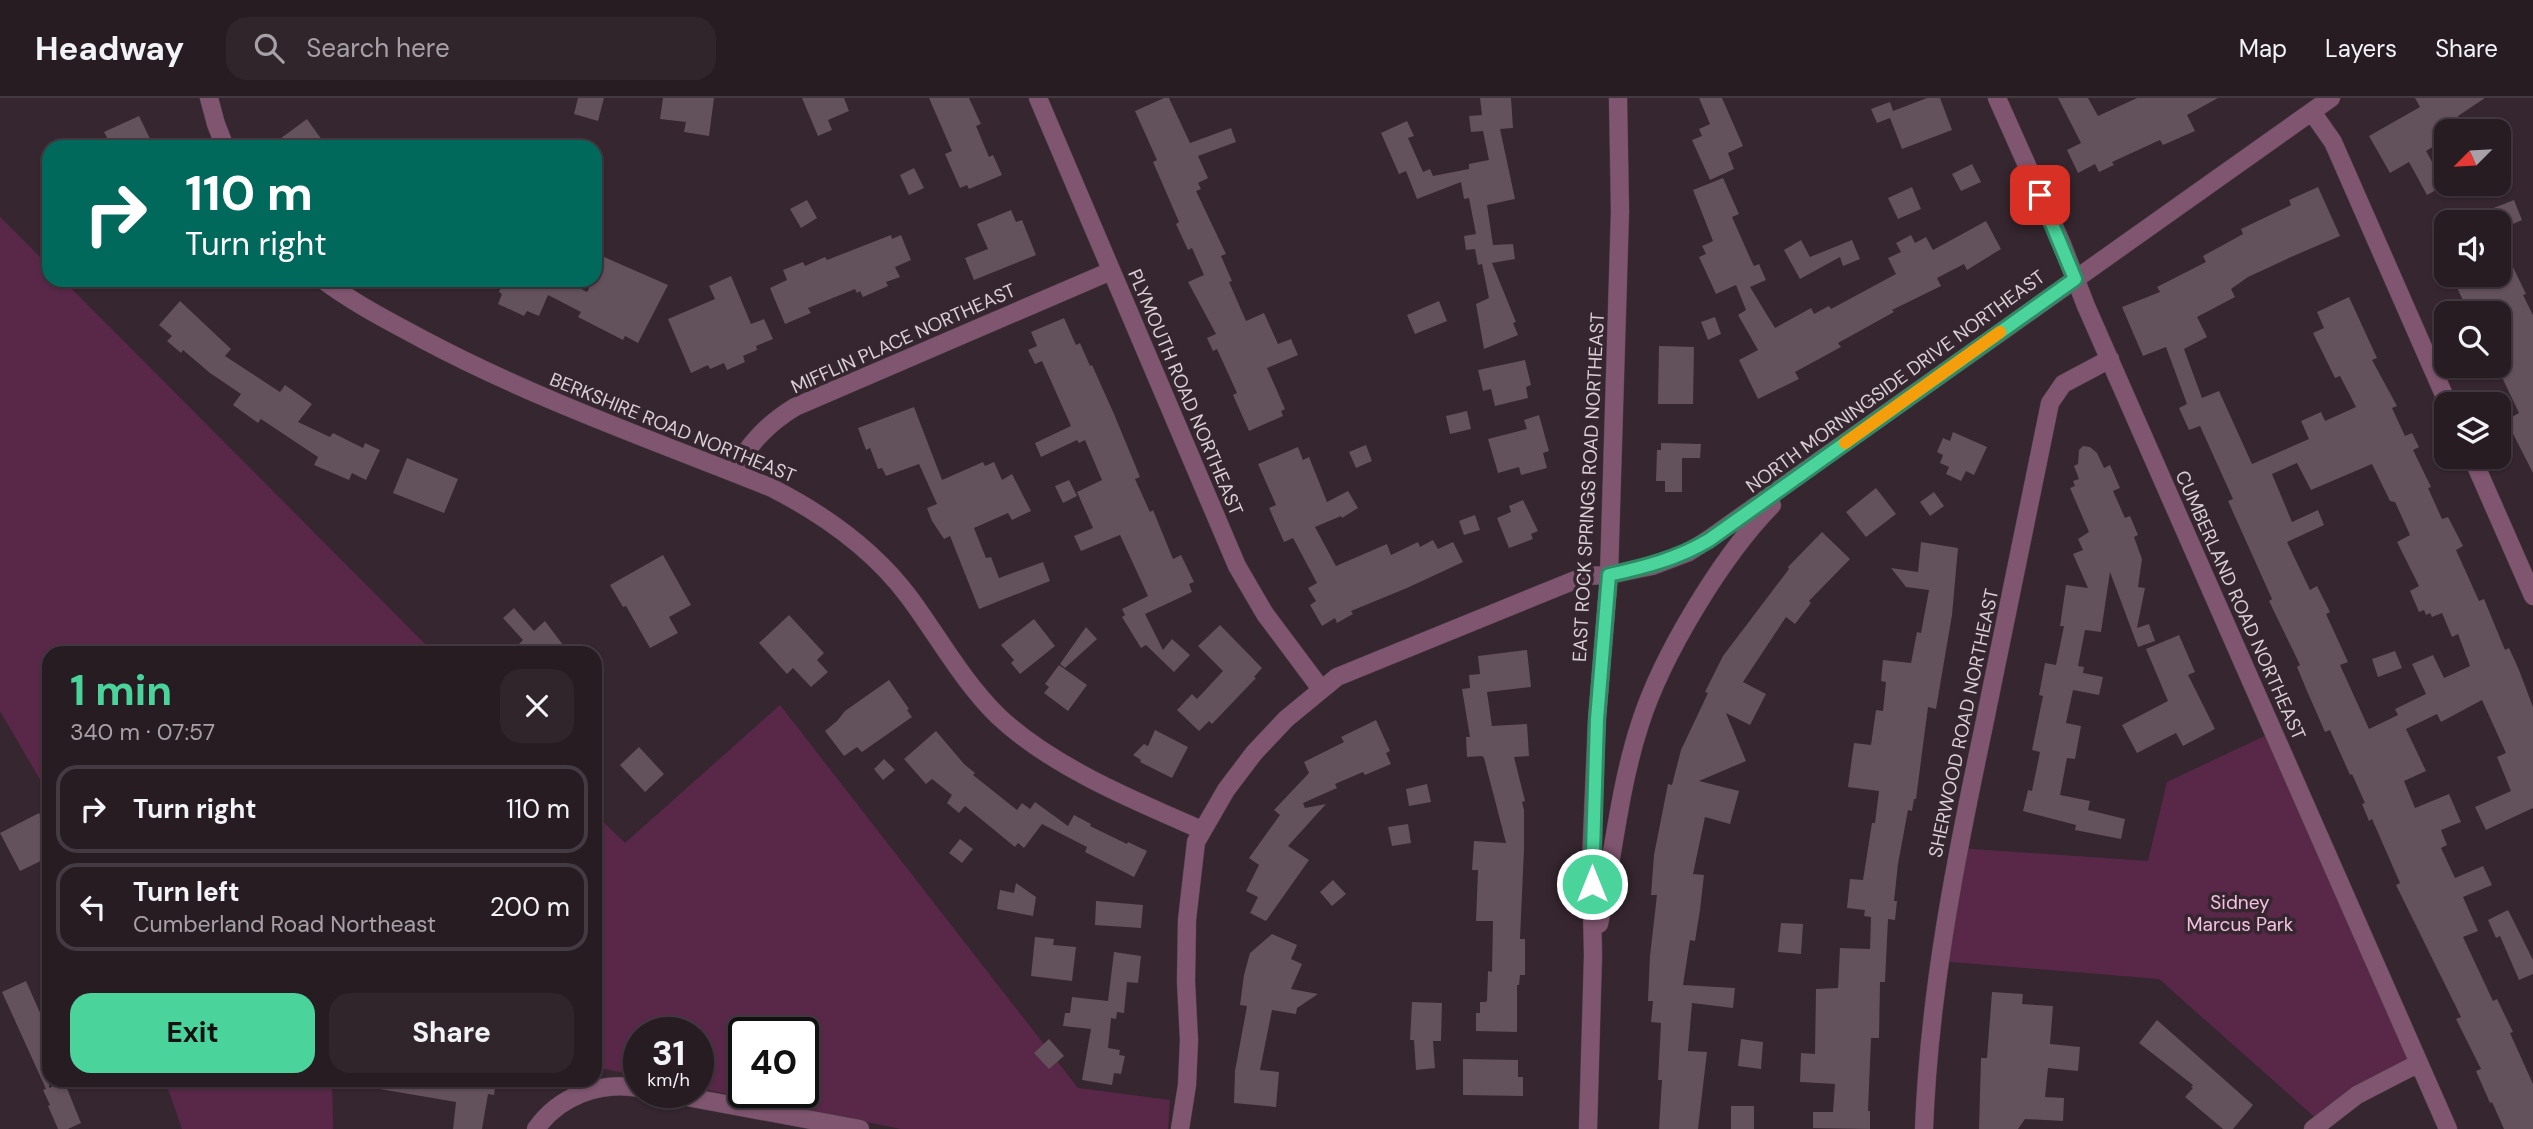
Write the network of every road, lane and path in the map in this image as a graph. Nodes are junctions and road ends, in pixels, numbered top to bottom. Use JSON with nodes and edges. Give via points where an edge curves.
{"nodes":[{"id":1,"x":209,"y":98,"type":"edge"},
{"id":2,"x":1038,"y":98,"type":"edge"},
{"id":3,"x":1618,"y":98,"type":"edge"},
{"id":4,"x":1997,"y":98,"type":"edge"},
{"id":5,"x":2330,"y":98,"type":"edge"},
{"id":6,"x":2312,"y":111,"type":"junction"},
{"id":7,"x":222,"y":140,"type":"edge"},
{"id":8,"x":1111,"y":271,"type":"junction"},
{"id":9,"x":2075,"y":279,"type":"junction"},
{"id":10,"x":332,"y":287,"type":"edge"},
{"id":11,"x":2110,"y":359,"type":"junction"},
{"id":12,"x":2443,"y":392,"type":"edge"},
{"id":13,"x":2477,"y":469,"type":"edge"},
{"id":14,"x":733,"y":472,"type":"junction"},
{"id":15,"x":1802,"y":474,"type":"junction"},
{"id":16,"x":1609,"y":575,"type":"junction"},
{"id":17,"x":2533,"y":596,"type":"edge"},
{"id":18,"x":1321,"y":689,"type":"junction"},
{"id":19,"x":1202,"y":830,"type":"junction"},
{"id":20,"x":1593,"y":955,"type":"junction"},
{"id":21,"x":2419,"y":1063,"type":"junction"},
{"id":22,"x":623,"y":1088,"type":"edge"},
{"id":23,"x":714,"y":1102,"type":"edge"},
{"id":24,"x":536,"y":1129,"type":"edge"},
{"id":25,"x":860,"y":1129,"type":"edge"},
{"id":26,"x":1180,"y":1129,"type":"edge"},
{"id":27,"x":1588,"y":1129,"type":"edge"},
{"id":28,"x":1924,"y":1129,"type":"edge"},
{"id":29,"x":2313,"y":1129,"type":"edge"},
{"id":30,"x":2448,"y":1129,"type":"edge"}],
"edges":[{"from":1,"to":7,"type":"street"},
{"from":2,"to":8,"type":"street","name":"PLYMOUTH ROAD NORTHEAST"},
{"from":3,"to":16,"type":"street","name":"EAST ROCK SPRINGS ROAD NORTHEAST","via":[[1620,211]]},
{"from":4,"to":9,"type":"street","name":"CUMBERLAND ROAD NORTHEAST"},
{"from":5,"to":6,"type":"street","name":"NORTH MORNINGSIDE DRIVE NORTHEAST"},
{"from":6,"to":9,"type":"street","name":"NORTH MORNINGSIDE DRIVE NORTHEAST"},
{"from":6,"to":12,"type":"street","via":[[2333,142]]},
{"from":8,"to":14,"type":"street","name":"MIFFLIN PLACE NORTHEAST","via":[[795,407],[759,435]]},
{"from":8,"to":18,"type":"street","name":"PLYMOUTH ROAD NORTHEAST","via":[[1237,566],[1265,614]]},
{"from":9,"to":11,"type":"street","name":"CUMBERLAND ROAD NORTHEAST"},
{"from":9,"to":15,"type":"street","name":"NORTH MORNINGSIDE DRIVE NORTHEAST"},
{"from":10,"to":14,"type":"street","name":"BERKSHIRE ROAD NORTHEAST","via":[[457,358]]},
{"from":11,"to":21,"type":"street","name":"CUMBERLAND ROAD NORTHEAST"},
{"from":11,"to":28,"type":"street","name":"SHERWOOD ROAD NORTHEAST","via":[[2063,384],[2050,403],[1958,848],[1939,961]]},
{"from":13,"to":17,"type":"street"},
{"from":14,"to":19,"type":"street","name":"BERKSHIRE ROAD NORTHEAST","via":[[804,504],[866,550],[907,594],[977,693],[1023,737],[1103,787]]},
{"from":15,"to":16,"type":"street","name":"NORTH MORNINGSIDE DRIVE NORTHEAST","via":[[1689,552]]},
{"from":15,"to":20,"type":"street","via":[[1732,552],[1666,662],[1640,725]]},
{"from":16,"to":18,"type":"street","name":"NORTH MORNINGSIDE DRIVE NORTHEAST","via":[[1585,576],[1336,677]]},
{"from":16,"to":20,"type":"street","name":"EAST ROCK SPRINGS ROAD NORTHEAST","via":[[1591,861]]},
{"from":18,"to":19,"type":"street","name":"NORTH MORNINGSIDE DRIVE NORTHEAST","via":[[1254,753]]},
{"from":19,"to":26,"type":"street","name":"NORTH MORNINGSIDE DRIVE NORTHEAST","via":[[1196,842],[1187,920],[1189,1040]]},
{"from":20,"to":27,"type":"street","name":"EAST ROCK SPRINGS ROAD NORTHEAST"},
{"from":21,"to":29,"type":"street","via":[[2357,1095]]},
{"from":21,"to":30,"type":"street","name":"CUMBERLAND ROAD NORTHEAST"},
{"from":22,"to":24,"type":"street","via":[[599,1087],[569,1098]]},
{"from":23,"to":25,"type":"street"}]}
